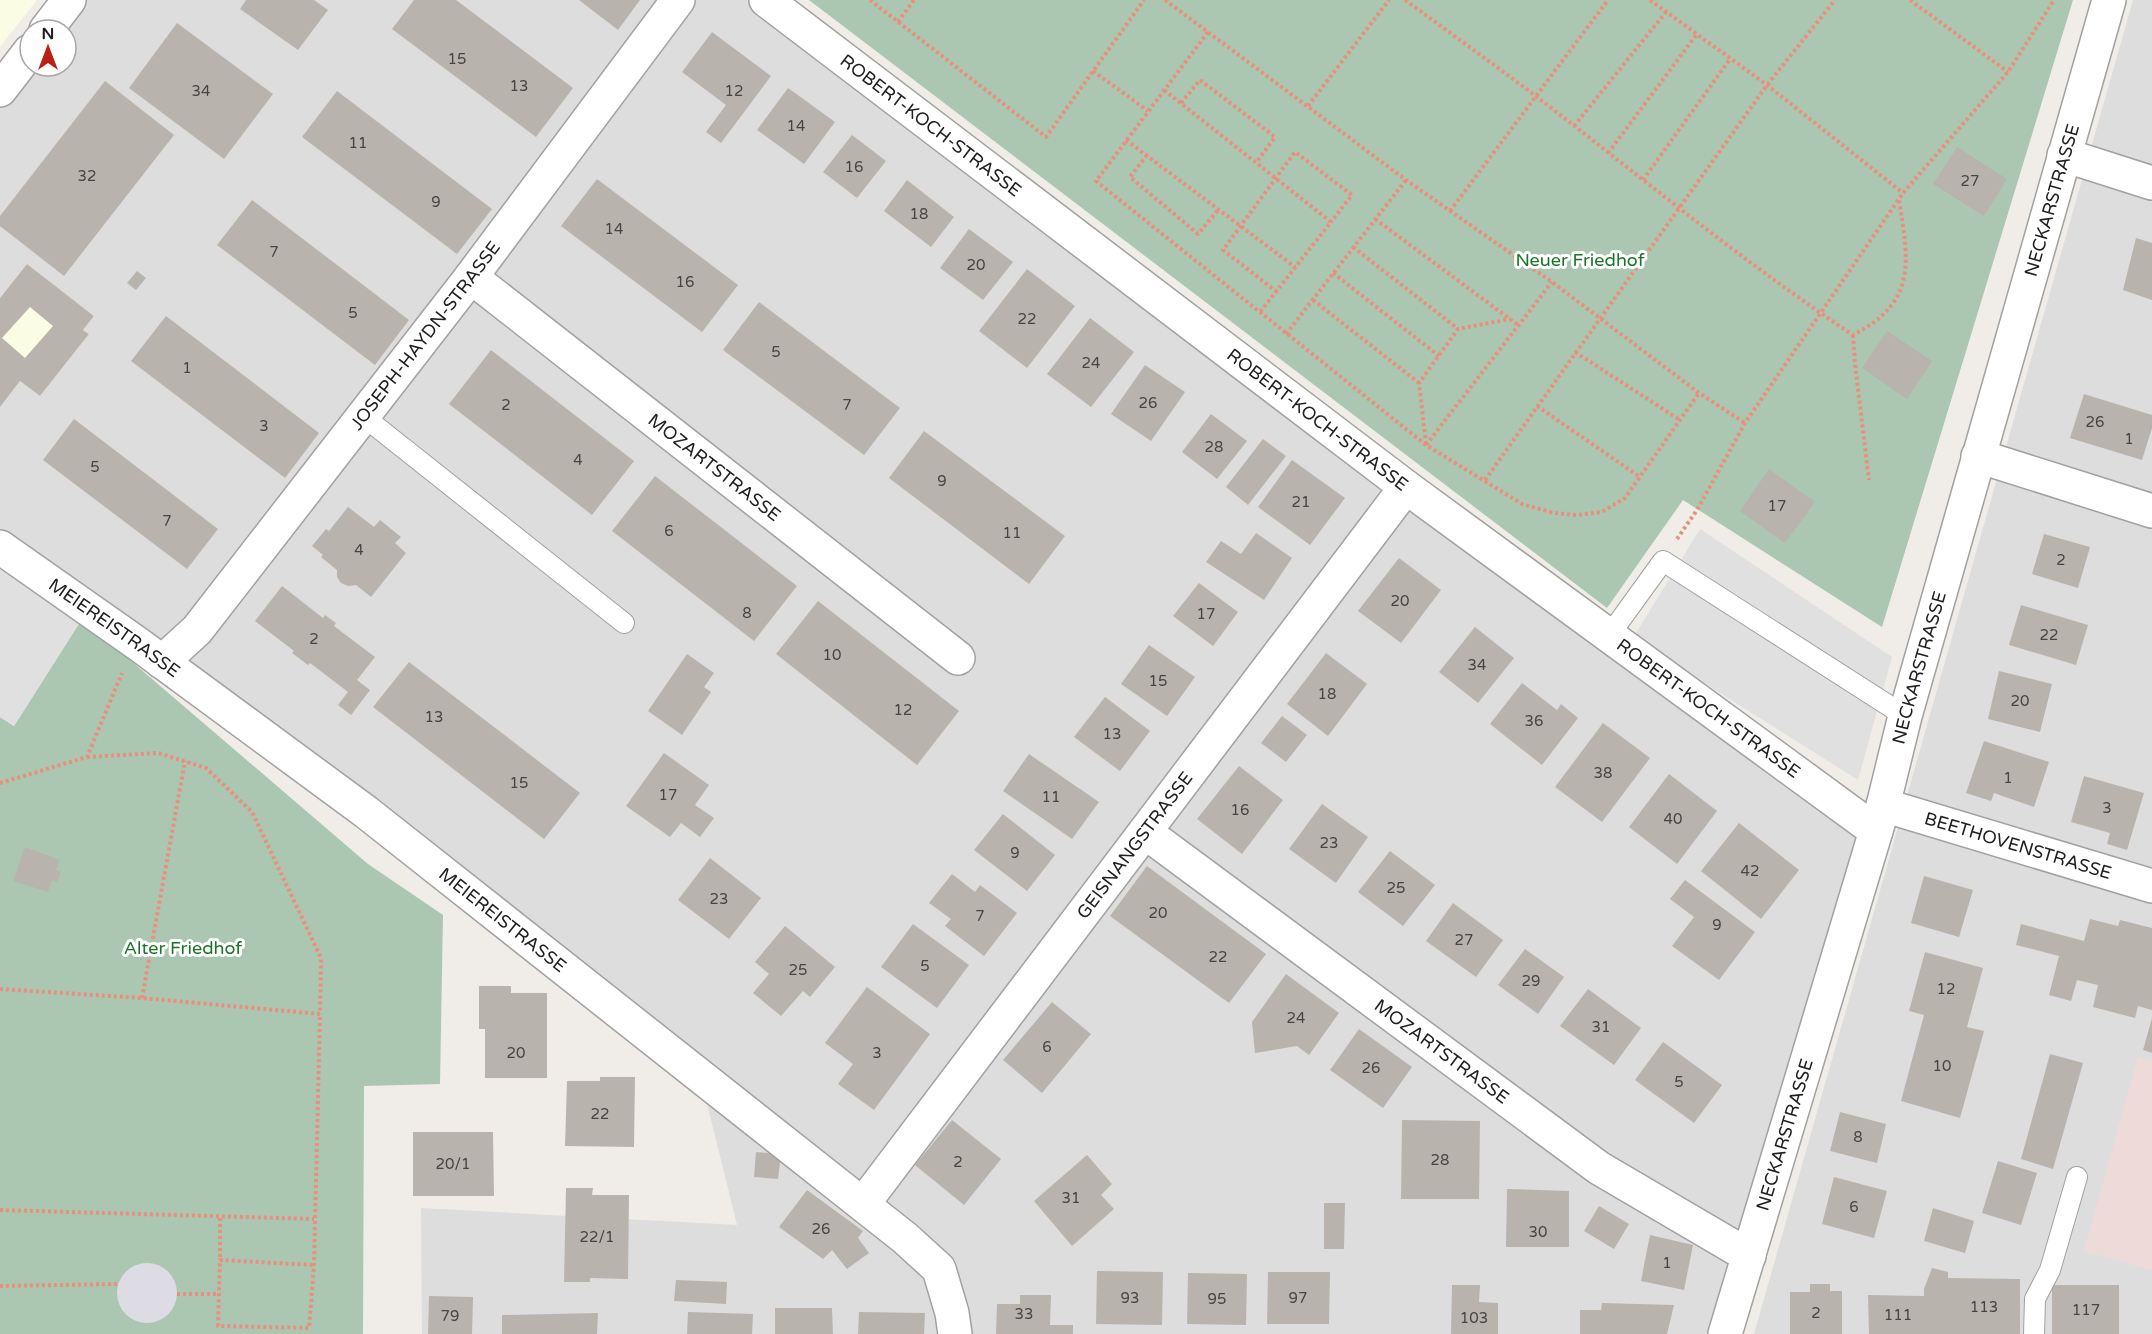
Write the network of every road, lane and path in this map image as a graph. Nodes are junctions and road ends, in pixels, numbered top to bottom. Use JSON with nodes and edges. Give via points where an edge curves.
{"nodes":[{"id":1,"x":69,"y":0,"type":"edge"},
{"id":2,"x":678,"y":0,"type":"edge"},
{"id":3,"x":766,"y":0,"type":"edge"},
{"id":4,"x":870,"y":0,"type":"edge"},
{"id":5,"x":914,"y":0,"type":"edge"},
{"id":6,"x":1144,"y":0,"type":"edge"},
{"id":7,"x":1165,"y":0,"type":"edge"},
{"id":8,"x":1389,"y":0,"type":"edge"},
{"id":9,"x":1405,"y":0,"type":"edge"},
{"id":10,"x":1608,"y":0,"type":"edge"},
{"id":11,"x":1650,"y":0,"type":"edge"},
{"id":12,"x":1835,"y":0,"type":"edge"},
{"id":13,"x":1910,"y":0,"type":"edge"},
{"id":14,"x":2054,"y":0,"type":"edge"},
{"id":15,"x":2109,"y":0,"type":"edge"},
{"id":16,"x":1666,"y":12,"type":"junction"},
{"id":17,"x":55,"y":18,"type":"edge"},
{"id":18,"x":898,"y":22,"type":"junction"},
{"id":19,"x":1208,"y":32,"type":"junction"},
{"id":20,"x":1697,"y":34,"type":"junction"},
{"id":21,"x":1730,"y":59,"type":"junction"},
{"id":22,"x":18,"y":67,"type":"edge"},
{"id":23,"x":1093,"y":71,"type":"junction"},
{"id":24,"x":2008,"y":72,"type":"junction"},
{"id":25,"x":1767,"y":86,"type":"junction"},
{"id":26,"x":0,"y":90,"type":"edge"},
{"id":27,"x":1164,"y":90,"type":"junction"},
{"id":28,"x":1536,"y":96,"type":"junction"},
{"id":29,"x":1181,"y":103,"type":"junction"},
{"id":30,"x":1308,"y":106,"type":"junction"},
{"id":31,"x":1148,"y":111,"type":"junction"},
{"id":32,"x":1574,"y":126,"type":"junction"},
{"id":33,"x":1126,"y":140,"type":"junction"},
{"id":34,"x":1608,"y":153,"type":"junction"},
{"id":35,"x":1147,"y":155,"type":"junction"},
{"id":36,"x":2064,"y":155,"type":"junction"},
{"id":37,"x":1256,"y":163,"type":"junction"},
{"id":38,"x":1276,"y":179,"type":"junction"},
{"id":39,"x":1406,"y":180,"type":"junction"},
{"id":40,"x":1643,"y":180,"type":"junction"},
{"id":41,"x":2152,"y":183,"type":"edge"},
{"id":42,"x":1903,"y":193,"type":"junction"},
{"id":43,"x":1899,"y":200,"type":"junction"},
{"id":44,"x":1680,"y":208,"type":"junction"},
{"id":45,"x":1219,"y":209,"type":"junction"},
{"id":46,"x":1450,"y":211,"type":"junction"},
{"id":47,"x":1375,"y":219,"type":"junction"},
{"id":48,"x":1331,"y":222,"type":"junction"},
{"id":49,"x":1241,"y":226,"type":"junction"},
{"id":50,"x":1353,"y":247,"type":"junction"},
{"id":51,"x":1295,"y":267,"type":"junction"},
{"id":52,"x":1333,"y":273,"type":"junction"},
{"id":53,"x":471,"y":277,"type":"junction"},
{"id":54,"x":1552,"y":282,"type":"junction"},
{"id":55,"x":1276,"y":292,"type":"junction"},
{"id":56,"x":1313,"y":300,"type":"junction"},
{"id":57,"x":1260,"y":312,"type":"junction"},
{"id":58,"x":1821,"y":314,"type":"junction"},
{"id":59,"x":1599,"y":318,"type":"junction"},
{"id":60,"x":1510,"y":319,"type":"junction"},
{"id":61,"x":1518,"y":325,"type":"junction"},
{"id":62,"x":1458,"y":329,"type":"junction"},
{"id":63,"x":1286,"y":334,"type":"junction"},
{"id":64,"x":1853,"y":335,"type":"junction"},
{"id":65,"x":1575,"y":352,"type":"junction"},
{"id":66,"x":1439,"y":356,"type":"junction"},
{"id":67,"x":1419,"y":383,"type":"junction"},
{"id":68,"x":1699,"y":393,"type":"junction"},
{"id":69,"x":1537,"y":406,"type":"junction"},
{"id":70,"x":363,"y":417,"type":"junction"},
{"id":71,"x":1680,"y":420,"type":"junction"},
{"id":72,"x":1745,"y":423,"type":"junction"},
{"id":73,"x":1426,"y":445,"type":"junction"},
{"id":74,"x":1978,"y":456,"type":"junction"},
{"id":75,"x":1640,"y":477,"type":"junction"},
{"id":76,"x":1485,"y":480,"type":"junction"},
{"id":77,"x":1869,"y":480,"type":"dead end"},
{"id":78,"x":1406,"y":487,"type":"junction"},
{"id":79,"x":2152,"y":511,"type":"edge"},
{"id":80,"x":0,"y":547,"type":"edge"},
{"id":81,"x":1663,"y":561,"type":"junction"},
{"id":82,"x":624,"y":623,"type":"dead end"},
{"id":83,"x":1608,"y":637,"type":"junction"},
{"id":84,"x":150,"y":653,"type":"junction"},
{"id":85,"x":958,"y":658,"type":"dead end"},
{"id":86,"x":1905,"y":716,"type":"junction"},
{"id":87,"x":87,"y":757,"type":"junction"},
{"id":88,"x":185,"y":761,"type":"junction"},
{"id":89,"x":0,"y":783,"type":"edge"},
{"id":90,"x":1880,"y":818,"type":"junction"},
{"id":91,"x":1145,"y":832,"type":"junction"},
{"id":92,"x":2152,"y":886,"type":"edge"},
{"id":93,"x":0,"y":989,"type":"edge"},
{"id":94,"x":142,"y":998,"type":"junction"},
{"id":95,"x":320,"y":1014,"type":"junction"},
{"id":96,"x":2078,"y":1177,"type":"dead end"},
{"id":97,"x":863,"y":1204,"type":"junction"},
{"id":98,"x":0,"y":1210,"type":"edge"},
{"id":99,"x":220,"y":1218,"type":"junction"},
{"id":100,"x":314,"y":1219,"type":"junction"},
{"id":101,"x":1749,"y":1256,"type":"junction"},
{"id":102,"x":220,"y":1260,"type":"junction"},
{"id":103,"x":314,"y":1265,"type":"junction"},
{"id":104,"x":117,"y":1284,"type":"dead end"},
{"id":105,"x":0,"y":1286,"type":"edge"},
{"id":106,"x":177,"y":1294,"type":"dead end"},
{"id":107,"x":218,"y":1294,"type":"junction"},
{"id":108,"x":955,"y":1334,"type":"edge"},
{"id":109,"x":1725,"y":1334,"type":"edge"},
{"id":110,"x":2034,"y":1334,"type":"edge"}],
"edges":[{"from":1,"to":17,"type":"street"},
{"from":2,"to":53,"type":"street","name":"JOSEPH-HAYDN-STRASSE"},
{"from":3,"to":78,"type":"street","name":"ROBERT-KOCH-STRASSE"},
{"from":4,"to":18,"type":"path"},
{"from":5,"to":18,"type":"path"},
{"from":6,"to":23,"type":"path"},
{"from":7,"to":19,"type":"path"},
{"from":8,"to":30,"type":"path"},
{"from":9,"to":28,"type":"path"},
{"from":10,"to":28,"type":"path"},
{"from":11,"to":16,"type":"path"},
{"from":12,"to":25,"type":"path"},
{"from":13,"to":24,"type":"path"},
{"from":14,"to":24,"type":"path"},
{"from":15,"to":36,"type":"street","name":"NECKARSTRASSE"},
{"from":16,"to":20,"type":"path"},
{"from":16,"to":32,"type":"path"},
{"from":18,"to":23,"type":"path","via":[[1046,137]]},
{"from":19,"to":27,"type":"path"},
{"from":19,"to":30,"type":"path"},
{"from":20,"to":21,"type":"path"},
{"from":20,"to":34,"type":"path"},
{"from":21,"to":25,"type":"path"},
{"from":21,"to":40,"type":"path"},
{"from":22,"to":26,"type":"street"},
{"from":23,"to":31,"type":"path"},
{"from":24,"to":42,"type":"path"},
{"from":25,"to":42,"type":"path"},
{"from":25,"to":44,"type":"path"},
{"from":27,"to":29,"type":"path"},
{"from":27,"to":31,"type":"path"},
{"from":28,"to":32,"type":"path"},
{"from":28,"to":46,"type":"path"},
{"from":29,"to":37,"type":"path"},
{"from":29,"to":37,"type":"path","via":[[1200,80],[1275,137]]},
{"from":30,"to":39,"type":"path"},
{"from":31,"to":33,"type":"path"},
{"from":32,"to":34,"type":"path"},
{"from":33,"to":35,"type":"path"},
{"from":33,"to":57,"type":"path","via":[[1096,181]]},
{"from":34,"to":40,"type":"path"},
{"from":35,"to":45,"type":"path"},
{"from":35,"to":45,"type":"path","via":[[1130,177],[1198,234]]},
{"from":36,"to":41,"type":"street"},
{"from":36,"to":74,"type":"street","name":"NECKARSTRASSE"},
{"from":37,"to":38,"type":"path"},
{"from":38,"to":48,"type":"path"},
{"from":38,"to":48,"type":"path","via":[[1295,152],[1352,195]]},
{"from":38,"to":49,"type":"path"},
{"from":39,"to":46,"type":"path"},
{"from":39,"to":47,"type":"path"},
{"from":40,"to":44,"type":"path"},
{"from":42,"to":43,"type":"path"},
{"from":43,"to":58,"type":"path"},
{"from":43,"to":64,"type":"path","via":[[1905,237],[1905,281],[1884,315]]},
{"from":44,"to":58,"type":"path"},
{"from":44,"to":59,"type":"path"},
{"from":45,"to":49,"type":"path"},
{"from":46,"to":54,"type":"path"},
{"from":47,"to":50,"type":"path"},
{"from":47,"to":60,"type":"path"},
{"from":48,"to":51,"type":"path"},
{"from":49,"to":51,"type":"path"},
{"from":49,"to":55,"type":"path","via":[[1223,250]]},
{"from":50,"to":52,"type":"path"},
{"from":50,"to":62,"type":"path"},
{"from":51,"to":55,"type":"path"},
{"from":52,"to":56,"type":"path"},
{"from":52,"to":66,"type":"path"},
{"from":53,"to":70,"type":"street","name":"JOSEPH-HAYDN-STRASSE"},
{"from":53,"to":85,"type":"street","name":"MOZARTSTRASSE"},
{"from":54,"to":59,"type":"path"},
{"from":54,"to":61,"type":"path"},
{"from":55,"to":57,"type":"path"},
{"from":56,"to":63,"type":"path"},
{"from":56,"to":67,"type":"path"},
{"from":57,"to":63,"type":"path"},
{"from":58,"to":64,"type":"path"},
{"from":58,"to":72,"type":"path"},
{"from":59,"to":65,"type":"path"},
{"from":59,"to":68,"type":"path"},
{"from":60,"to":61,"type":"path"},
{"from":60,"to":62,"type":"path"},
{"from":61,"to":73,"type":"path"},
{"from":62,"to":66,"type":"path"},
{"from":63,"to":73,"type":"path"},
{"from":64,"to":77,"type":"path"},
{"from":65,"to":69,"type":"path"},
{"from":65,"to":71,"type":"path"},
{"from":66,"to":67,"type":"path"},
{"from":67,"to":73,"type":"path"},
{"from":68,"to":71,"type":"path"},
{"from":68,"to":72,"type":"path"},
{"from":69,"to":75,"type":"path"},
{"from":69,"to":76,"type":"path"},
{"from":70,"to":82,"type":"lane"},
{"from":70,"to":84,"type":"street","name":"JOSEPH-HAYDN-STRASSE","via":[[197,630]]},
{"from":71,"to":75,"type":"path"},
{"from":72,"to":81,"type":"path","via":[[1697,510]]},
{"from":73,"to":76,"type":"path"},
{"from":74,"to":79,"type":"street"},
{"from":74,"to":86,"type":"street","name":"NECKARSTRASSE"},
{"from":75,"to":76,"type":"path","via":[[1625,498],[1602,512],[1577,515],[1522,504]]},
{"from":78,"to":83,"type":"street","name":"ROBERT-KOCH-STRASSE"},
{"from":78,"to":91,"type":"street","name":"GEISNANGSTRASSE"},
{"from":80,"to":84,"type":"street","name":"MEIEREISTRASSE"},
{"from":81,"to":83,"type":"lane"},
{"from":81,"to":86,"type":"lane"},
{"from":83,"to":90,"type":"street","name":"ROBERT-KOCH-STRASSE"},
{"from":84,"to":87,"type":"path","via":[[125,665]]},
{"from":84,"to":97,"type":"street","name":"MEIEREISTRASSE","via":[[366,812]]},
{"from":86,"to":90,"type":"street","name":"NECKARSTRASSE"},
{"from":87,"to":88,"type":"path","via":[[158,753]]},
{"from":87,"to":89,"type":"path"},
{"from":88,"to":94,"type":"path"},
{"from":88,"to":95,"type":"path","via":[[206,768],[252,812],[321,958]]},
{"from":90,"to":92,"type":"street","name":"BEETHOVENSTRASSE"},
{"from":90,"to":101,"type":"street","name":"NECKARSTRASSE"},
{"from":91,"to":97,"type":"street","name":"GEISNANGSTRASSE"},
{"from":91,"to":101,"type":"street","name":"MOZARTSTRASSE","via":[[1599,1167]]},
{"from":93,"to":94,"type":"path"},
{"from":94,"to":95,"type":"path"},
{"from":95,"to":100,"type":"path"},
{"from":96,"to":110,"type":"lane","via":[[2050,1270],[2035,1299]]},
{"from":97,"to":108,"type":"street","name":"MEIEREISTRASSE","via":[[939,1269]]},
{"from":98,"to":99,"type":"path"},
{"from":99,"to":100,"type":"path"},
{"from":99,"to":102,"type":"path"},
{"from":100,"to":103,"type":"path"},
{"from":101,"to":109,"type":"street","name":"NECKARSTRASSE"},
{"from":102,"to":103,"type":"path"},
{"from":102,"to":107,"type":"path"},
{"from":103,"to":107,"type":"path","via":[[309,1328],[218,1326]]},
{"from":104,"to":105,"type":"path"},
{"from":106,"to":107,"type":"path"}]}
